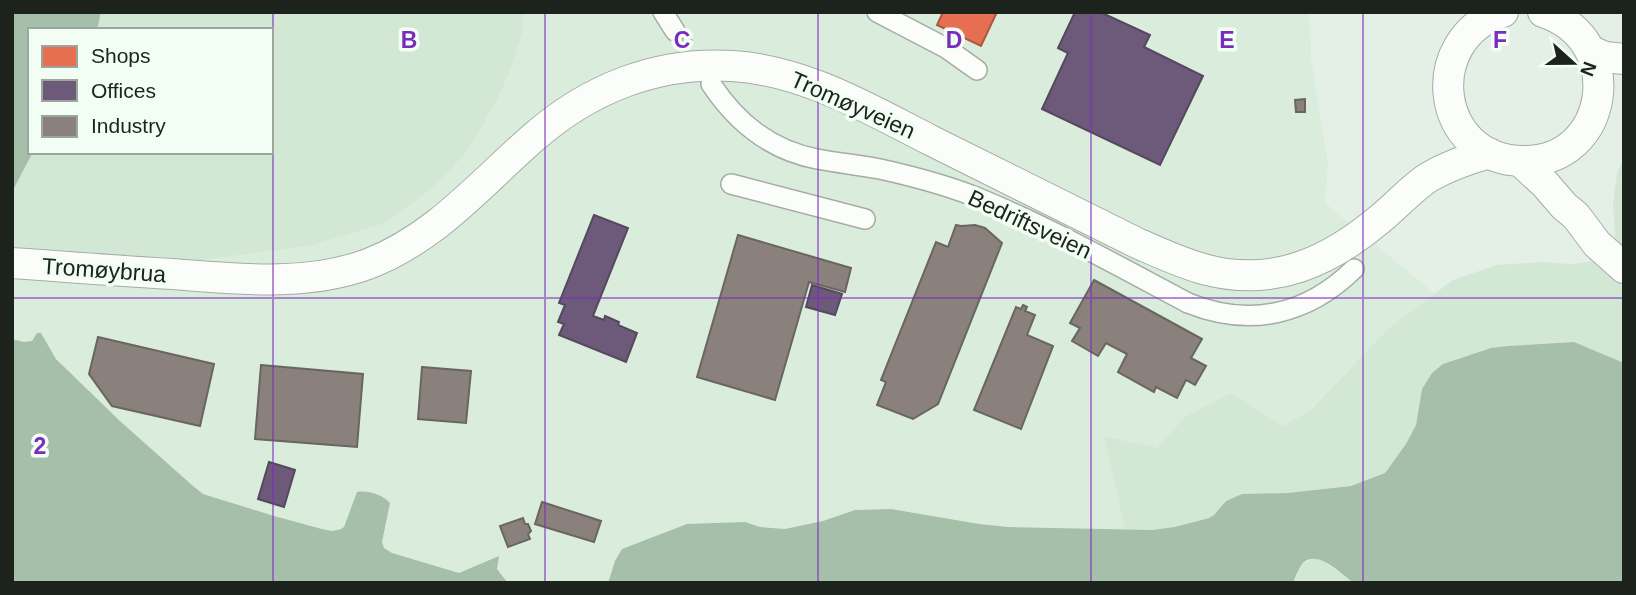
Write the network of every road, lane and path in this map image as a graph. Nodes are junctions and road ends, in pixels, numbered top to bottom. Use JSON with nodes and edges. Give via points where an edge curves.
{"nodes":[{"id":1,"x":663,"y":12,"type":"edge"},
{"id":2,"x":877,"y":12,"type":"edge"},
{"id":3,"x":1503,"y":12,"type":"edge"},
{"id":4,"x":1557,"y":16,"type":"edge"},
{"id":5,"x":675,"y":31,"type":"tunnel mouth"},
{"id":6,"x":1591,"y":51,"type":"junction"},
{"id":7,"x":1624,"y":59,"type":"edge"},
{"id":8,"x":977,"y":70,"type":"dead end"},
{"id":9,"x":1624,"y":80,"type":"edge"},
{"id":10,"x":712,"y":84,"type":"tunnel mouth"},
{"id":11,"x":1597,"y":102,"type":"junction"},
{"id":12,"x":1455,"y":119,"type":"junction"},
{"id":13,"x":1566,"y":148,"type":"junction"},
{"id":14,"x":1489,"y":153,"type":"junction"},
{"id":15,"x":1520,"y":161,"type":"junction"},
{"id":16,"x":1429,"y":177,"type":"junction"},
{"id":17,"x":731,"y":184,"type":"dead end"},
{"id":18,"x":1576,"y":216,"type":"junction"},
{"id":19,"x":865,"y":219,"type":"dead end"},
{"id":20,"x":12,"y":263,"type":"edge"},
{"id":21,"x":1624,"y":268,"type":"edge"},
{"id":22,"x":1354,"y":269,"type":"dead end"},
{"id":23,"x":197,"y":276,"type":"joint"}],
"edges":[{"from":1,"to":5,"type":"street"},
{"from":2,"to":8,"type":"street"},
{"from":3,"to":12,"type":"main road","via":[[1478,24],[1457,49],[1447,84]]},
{"from":4,"to":6,"type":"main road"},
{"from":6,"to":7,"type":"main road"},
{"from":6,"to":11,"type":"main road","via":[[1598,76]]},
{"from":9,"to":11,"type":"main road"},
{"from":10,"to":22,"type":"street","name":"Bedriftsveien","via":[[740,120],[774,145],[817,159],[906,175],[986,201],[1201,309],[1252,316],[1288,310],[1326,293]]},
{"from":11,"to":13,"type":"main road","via":[[1583,132]]},
{"from":12,"to":14,"type":"main road","via":[[1473,142]]},
{"from":12,"to":16,"type":"main road","name":"Tromøyveien"},
{"from":13,"to":15,"type":"main road","via":[[1544,158]]},
{"from":13,"to":18,"type":"main road","via":[[1562,172]]},
{"from":14,"to":15,"type":"main road"},
{"from":14,"to":16,"type":"main road","name":"Tromøyveien"},
{"from":15,"to":18,"type":"main road"},
{"from":16,"to":23,"type":"main road","name":"Tromøyveien","via":[[1375,224],[1313,263],[1270,275],[1226,274],[1175,260],[1137,243],[809,82],[749,67],[689,66],[621,82],[583,101],[533,138],[434,227],[368,264],[302,278]]},
{"from":17,"to":19,"type":"street"},
{"from":18,"to":21,"type":"main road","via":[[1597,244]]},
{"from":20,"to":23,"type":"main road","name":"Tromøybrua"}]}
